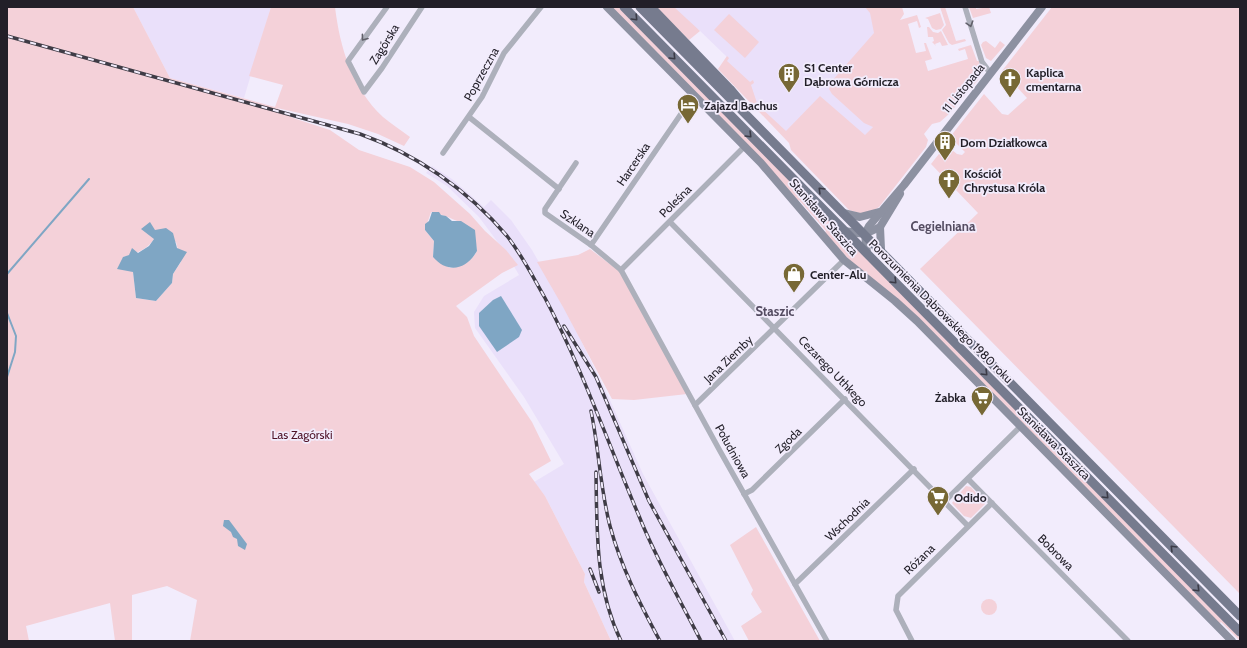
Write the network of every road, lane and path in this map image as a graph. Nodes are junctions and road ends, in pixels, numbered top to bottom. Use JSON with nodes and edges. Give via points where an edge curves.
{"nodes":[{"id":1,"x":387,"y":7,"type":"edge"},
{"id":2,"x":422,"y":7,"type":"edge"},
{"id":3,"x":541,"y":7,"type":"edge"},
{"id":4,"x":607,"y":7,"type":"edge"},
{"id":5,"x":624,"y":7,"type":"edge"},
{"id":6,"x":640,"y":7,"type":"edge"},
{"id":7,"x":651,"y":7,"type":"edge"},
{"id":8,"x":965,"y":7,"type":"edge"},
{"id":9,"x":1042,"y":7,"type":"edge"},
{"id":10,"x":990,"y":74,"type":"junction"},
{"id":11,"x":694,"y":96,"type":"junction"},
{"id":12,"x":469,"y":117,"type":"junction"},
{"id":13,"x":763,"y":132,"type":"junction"},
{"id":14,"x":745,"y":146,"type":"junction"},
{"id":15,"x":443,"y":153,"type":"dead end"},
{"id":16,"x":576,"y":163,"type":"dead end"},
{"id":17,"x":904,"y":185,"type":"junction"},
{"id":18,"x":559,"y":189,"type":"junction"},
{"id":19,"x":879,"y":212,"type":"junction"},
{"id":20,"x":843,"y":213,"type":"junction"},
{"id":21,"x":670,"y":222,"type":"junction"},
{"id":22,"x":880,"y":227,"type":"junction"},
{"id":23,"x":844,"y":231,"type":"junction"},
{"id":24,"x":865,"y":234,"type":"junction"},
{"id":25,"x":591,"y":245,"type":"junction"},
{"id":26,"x":881,"y":249,"type":"junction"},
{"id":27,"x":867,"y":253,"type":"junction"},
{"id":28,"x":844,"y":260,"type":"junction"},
{"id":29,"x":621,"y":270,"type":"junction"},
{"id":30,"x":775,"y":328,"type":"junction"},
{"id":31,"x":845,"y":399,"type":"junction"},
{"id":32,"x":695,"y":405,"type":"junction"},
{"id":33,"x":1021,"y":426,"type":"junction"},
{"id":34,"x":914,"y":469,"type":"junction"},
{"id":35,"x":968,"y":479,"type":"junction"},
{"id":36,"x":744,"y":494,"type":"junction"},
{"id":37,"x":945,"y":501,"type":"junction"},
{"id":38,"x":992,"y":503,"type":"junction"},
{"id":39,"x":968,"y":526,"type":"junction"},
{"id":40,"x":795,"y":584,"type":"junction"},
{"id":41,"x":1240,"y":616,"type":"edge"},
{"id":42,"x":1240,"y":632,"type":"edge"},
{"id":43,"x":827,"y":641,"type":"edge"},
{"id":44,"x":912,"y":641,"type":"edge"},
{"id":45,"x":1128,"y":641,"type":"edge"},
{"id":46,"x":1232,"y":641,"type":"edge"}],
"edges":[{"from":1,"to":2,"type":"street","name":"Zagórska","one_way":true,"via":[[348,61],[364,92]]},
{"from":3,"to":12,"type":"street","name":"Poprzeczna","via":[[504,53],[486,91]]},
{"from":4,"to":11,"type":"street","name":"Stanisława Staszica"},
{"from":5,"to":23,"type":"main road","name":"Porozumienia Dąbrowskiego 1980 roku","one_way":true},
{"from":6,"to":13,"type":"main road","name":"Porozumienia Dąbrowskiego 1980 roku"},
{"from":7,"to":13,"type":"main road","via":[[730,89]]},
{"from":8,"to":10,"type":"street","one_way":true,"via":[[983,66]]},
{"from":9,"to":10,"type":"street","name":"11 Listopada"},
{"from":10,"to":17,"type":"street","name":"11 Listopada"},
{"from":11,"to":14,"type":"street","name":"Stanisława Staszica"},
{"from":11,"to":25,"type":"street","name":"Harcerska"},
{"from":12,"to":15,"type":"street","name":"Poprzeczna"},
{"from":12,"to":18,"type":"street"},
{"from":20,"to":13,"type":"main road","name":"Porozumienia Dąbrowskiego 1980 roku","one_way":true},
{"from":14,"to":21,"type":"street","name":"Poleśna"},
{"from":14,"to":28,"type":"street","name":"Stanisława Staszica"},
{"from":16,"to":18,"type":"street","name":"Szklana"},
{"from":17,"to":19,"type":"street","name":"11 Listopada"},
{"from":17,"to":22,"type":"street","name":"11 Listopada"},
{"from":18,"to":25,"type":"street","name":"Szklana","via":[[545,209],[545,213]]},
{"from":19,"to":20,"type":"street","via":[[860,217]]},
{"from":19,"to":24,"type":"street","name":"11 Listopada"},
{"from":20,"to":24,"type":"main road","name":"Porozumienia Dąbrowskiego 1980 roku"},
{"from":21,"to":29,"type":"street","name":"Poleśna"},
{"from":21,"to":30,"type":"street","name":"Cezarego Uthkego"},
{"from":22,"to":24,"type":"street"},
{"from":22,"to":26,"type":"street"},
{"from":23,"to":24,"type":"street"},
{"from":23,"to":27,"type":"main road","name":"Porozumienia Dąbrowskiego 1980 roku"},
{"from":24,"to":26,"type":"main road","name":"Porozumienia Dąbrowskiego 1980 roku"},
{"from":24,"to":27,"type":"street"},
{"from":25,"to":29,"type":"street","name":"Szklana"},
{"from":41,"to":26,"type":"main road","name":"Porozumienia Dąbrowskiego 1980 roku","one_way":true},
{"from":27,"to":42,"type":"main road","name":"Porozumienia Dąbrowskiego 1980 roku","one_way":true},
{"from":28,"to":30,"type":"street","name":"Jana Ziemby"},
{"from":28,"to":33,"type":"street","name":"Stanisława Staszica","via":[[914,319]]},
{"from":29,"to":32,"type":"street","name":"Południowa"},
{"from":30,"to":31,"type":"street","name":"Cezarego Uthkego"},
{"from":30,"to":32,"type":"street","name":"Jana Ziemby"},
{"from":31,"to":34,"type":"street","name":"Cezarego Uthkego"},
{"from":31,"to":36,"type":"street","name":"Zgoda","via":[[752,490]]},
{"from":32,"to":36,"type":"street","name":"Południowa"},
{"from":33,"to":35,"type":"street"},
{"from":33,"to":46,"type":"street","name":"Stanisława Staszica"},
{"from":34,"to":37,"type":"street","name":"Cezarego Uthkego"},
{"from":34,"to":40,"type":"street","name":"Wschodnia"},
{"from":35,"to":37,"type":"street"},
{"from":35,"to":38,"type":"street","name":"Bobrowa"},
{"from":36,"to":40,"type":"street","name":"Południowa"},
{"from":37,"to":39,"type":"street","name":"Cezarego Uthkego"},
{"from":38,"to":39,"type":"street","name":"Różana"},
{"from":38,"to":45,"type":"street","name":"Bobrowa"},
{"from":39,"to":44,"type":"street","name":"Różana","via":[[898,596],[896,610]]},
{"from":40,"to":43,"type":"street","name":"Południowa"}]}
